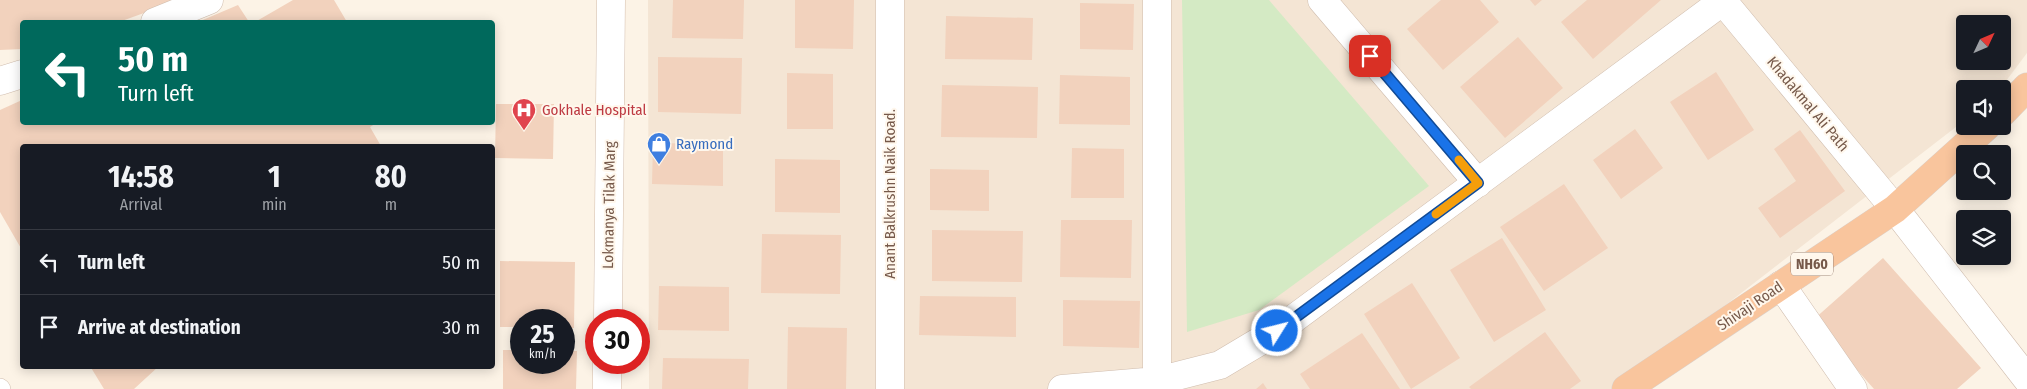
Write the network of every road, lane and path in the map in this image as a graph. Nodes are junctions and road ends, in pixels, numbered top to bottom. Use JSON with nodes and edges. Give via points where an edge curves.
{"nodes":[{"id":1,"x":209,"y":0,"type":"edge"},
{"id":2,"x":611,"y":0,"type":"edge"},
{"id":3,"x":890,"y":0,"type":"edge"},
{"id":4,"x":1157,"y":0,"type":"edge"},
{"id":5,"x":1322,"y":0,"type":"edge"},
{"id":6,"x":1723,"y":1,"type":"edge"},
{"id":7,"x":160,"y":20,"type":"edge"},
{"id":8,"x":20,"y":75,"type":"edge"},
{"id":9,"x":0,"y":81,"type":"edge"},
{"id":10,"x":2027,"y":88,"type":"edge"},
{"id":11,"x":2011,"y":104,"type":"edge"},
{"id":12,"x":1977,"y":135,"type":"edge"},
{"id":13,"x":1478,"y":183,"type":"junction"},
{"id":14,"x":1894,"y":209,"type":"junction"},
{"id":15,"x":1781,"y":285,"type":"junction"},
{"id":16,"x":608,"y":309,"type":"edge"},
{"id":17,"x":607,"y":374,"type":"edge"},
{"id":18,"x":2027,"y":379,"type":"edge"},
{"id":19,"x":1160,"y":385,"type":"edge"},
{"id":20,"x":607,"y":389,"type":"edge"},
{"id":21,"x":890,"y":389,"type":"edge"},
{"id":22,"x":1062,"y":389,"type":"edge"},
{"id":23,"x":1626,"y":389,"type":"edge"},
{"id":24,"x":1853,"y":389,"type":"edge"}],
"edges":[{"from":1,"to":7,"type":"street"},
{"from":2,"to":16,"type":"street","name":"Lokmanya Tilak Marg"},
{"from":3,"to":21,"type":"street","name":"Anant Balkrushn Naik Road."},
{"from":4,"to":19,"type":"street"},
{"from":5,"to":13,"type":"street"},
{"from":6,"to":13,"type":"street"},
{"from":6,"to":14,"type":"street","name":"Khadakmal Ali Path"},
{"from":8,"to":9,"type":"street"},
{"from":10,"to":11,"type":"highway"},
{"from":12,"to":14,"type":"highway","name":"Shivaji Road","number":"NH60"},
{"from":13,"to":19,"type":"street","via":[[1277,331],[1220,365]]},
{"from":14,"to":15,"type":"highway","name":"Shivaji Road","number":"NH60"},
{"from":14,"to":18,"type":"street","name":"Khadakmal Ali Path"},
{"from":15,"to":23,"type":"highway","name":"Shivaji Road","number":"NH60"},
{"from":15,"to":24,"type":"street"},
{"from":17,"to":20,"type":"street"},
{"from":19,"to":22,"type":"street"}]}
